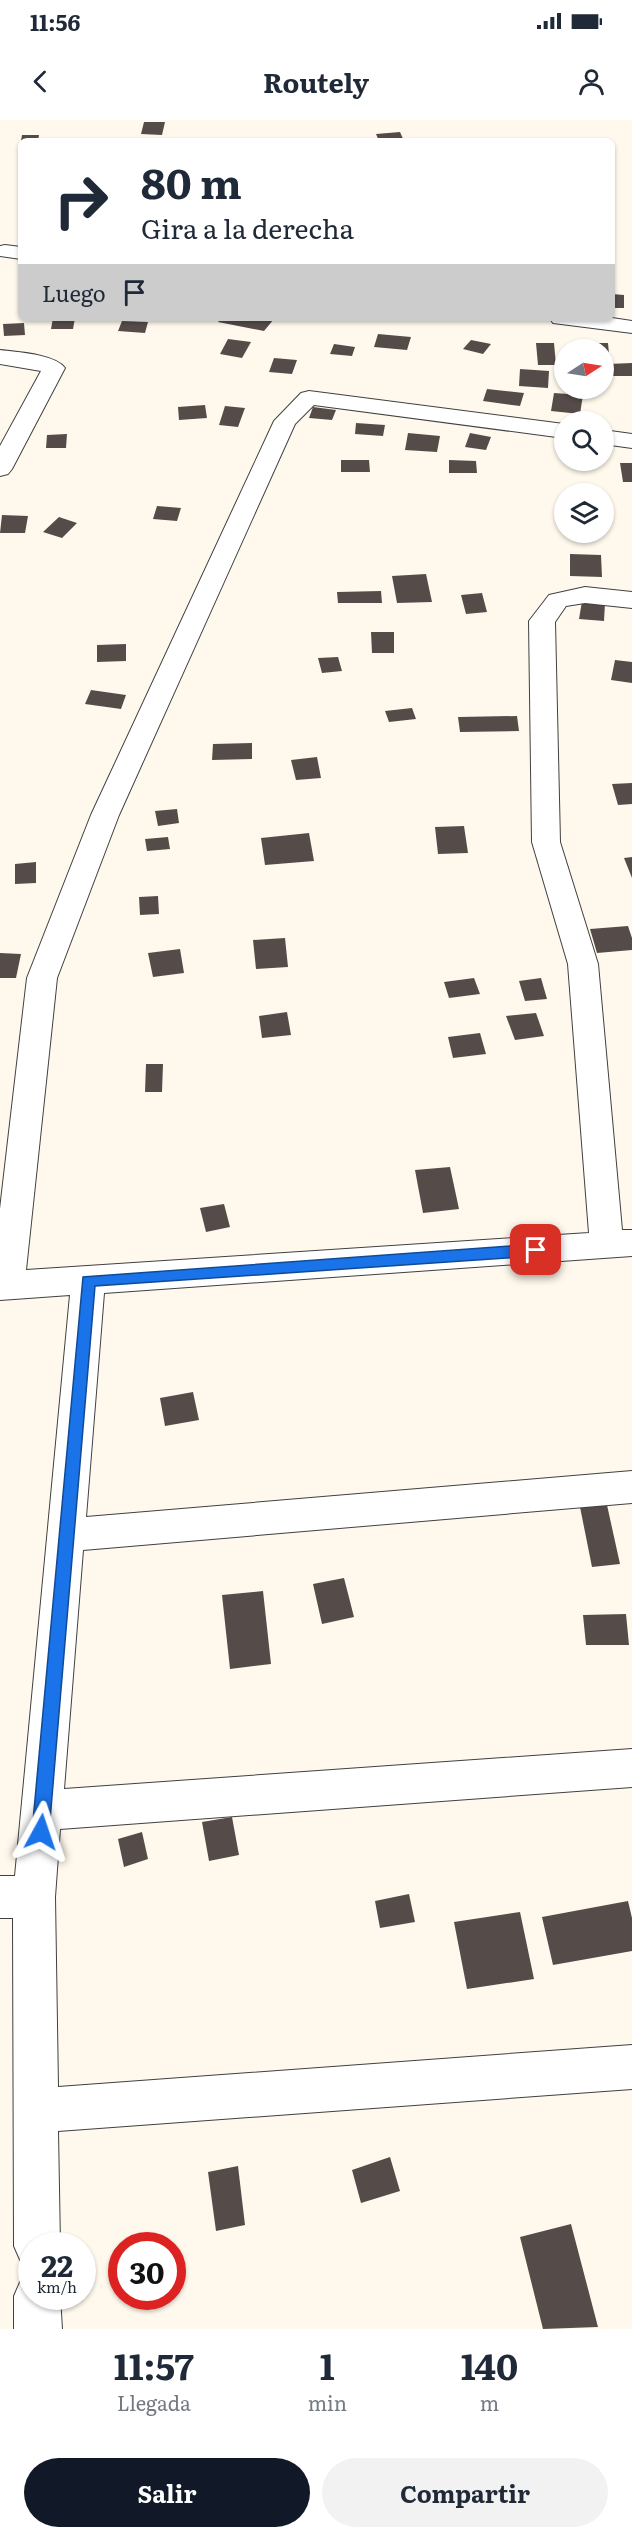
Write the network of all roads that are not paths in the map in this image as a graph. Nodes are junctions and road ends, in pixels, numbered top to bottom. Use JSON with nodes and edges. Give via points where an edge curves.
{"nodes":[{"id":1,"x":585,"y":321,"type":"edge"},
{"id":2,"x":632,"y":327,"type":"edge"},
{"id":3,"x":0,"y":357,"type":"edge"},
{"id":4,"x":554,"y":430,"type":"edge"},
{"id":5,"x":614,"y":439,"type":"edge"},
{"id":6,"x":632,"y":441,"type":"edge"},
{"id":7,"x":0,"y":470,"type":"edge"},
{"id":8,"x":632,"y":600,"type":"edge"},
{"id":9,"x":619,"y":1244,"type":"edge"},
{"id":10,"x":88,"y":1281,"type":"junction"},
{"id":11,"x":4,"y":1286,"type":"edge"},
{"id":12,"x":632,"y":1487,"type":"edge"},
{"id":13,"x":66,"y":1535,"type":"junction"},
{"id":14,"x":632,"y":1768,"type":"edge"},
{"id":15,"x":43,"y":1810,"type":"junction"},
{"id":16,"x":17,"y":1897,"type":"edge"},
{"id":17,"x":632,"y":2067,"type":"edge"},
{"id":18,"x":36,"y":2111,"type":"junction"},
{"id":19,"x":37,"y":2232,"type":"edge"},
{"id":20,"x":37,"y":2310,"type":"edge"},
{"id":21,"x":38,"y":2329,"type":"edge"}],
"edges":[{"from":1,"to":2,"type":"street"},
{"from":3,"to":7,"type":"street","via":[[54,368]]},
{"from":4,"to":11,"type":"street","via":[[309,398],[285,421],[105,815],[42,978]]},
{"from":5,"to":6,"type":"street"},
{"from":8,"to":9,"type":"street","via":[[585,595],[558,600],[542,621],[546,842],[583,964]]},
{"from":9,"to":10,"type":"street"},
{"from":10,"to":11,"type":"street"},
{"from":10,"to":13,"type":"street"},
{"from":12,"to":13,"type":"street"},
{"from":13,"to":15,"type":"street"},
{"from":14,"to":15,"type":"street"},
{"from":15,"to":16,"type":"street"},
{"from":16,"to":18,"type":"street"},
{"from":17,"to":18,"type":"street"},
{"from":18,"to":19,"type":"street"},
{"from":20,"to":21,"type":"street"}]}
